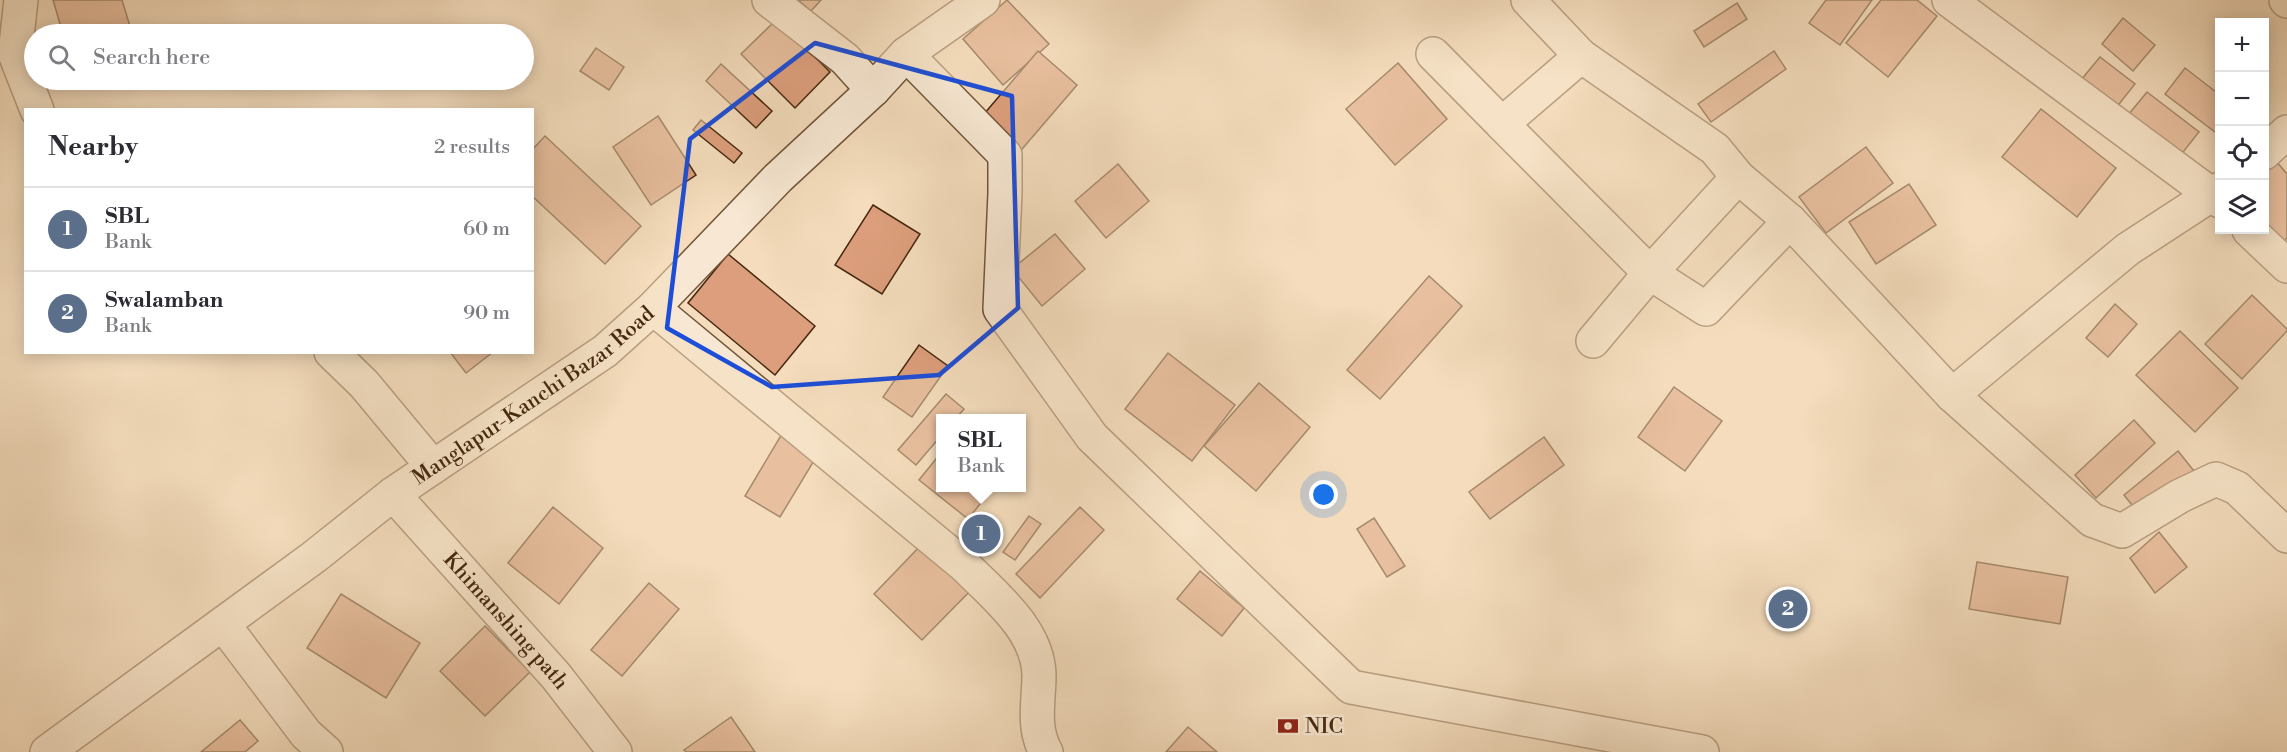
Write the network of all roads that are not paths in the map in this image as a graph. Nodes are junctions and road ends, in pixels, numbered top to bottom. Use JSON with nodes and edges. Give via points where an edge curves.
{"nodes":[{"id":1,"x":21,"y":0,"type":"edge"},
{"id":2,"x":770,"y":0,"type":"edge"},
{"id":3,"x":983,"y":0,"type":"edge"},
{"id":4,"x":1528,"y":0,"type":"edge"},
{"id":5,"x":1949,"y":0,"type":"edge"},
{"id":6,"x":906,"y":54,"type":"junction"},
{"id":7,"x":1433,"y":54,"type":"dead end"},
{"id":8,"x":1581,"y":56,"type":"junction"},
{"id":9,"x":24,"y":77,"type":"edge"},
{"id":10,"x":29,"y":90,"type":"edge"},
{"id":11,"x":873,"y":90,"type":"junction"},
{"id":12,"x":36,"y":108,"type":"edge"},
{"id":13,"x":1502,"y":124,"type":"junction"},
{"id":14,"x":2287,"y":132,"type":"edge"},
{"id":15,"x":2269,"y":149,"type":"edge"},
{"id":16,"x":1738,"y":177,"type":"junction"},
{"id":17,"x":2215,"y":194,"type":"edge"},
{"id":18,"x":2215,"y":196,"type":"edge"},
{"id":19,"x":1790,"y":221,"type":"junction"},
{"id":20,"x":2253,"y":234,"type":"edge"},
{"id":21,"x":2287,"y":266,"type":"edge"},
{"id":22,"x":1650,"y":273,"type":"junction"},
{"id":23,"x":653,"y":308,"type":"junction"},
{"id":24,"x":1593,"y":341,"type":"dead end"},
{"id":25,"x":333,"y":354,"type":"edge"},
{"id":26,"x":1952,"y":395,"type":"junction"},
{"id":27,"x":433,"y":467,"type":"junction"},
{"id":28,"x":393,"y":494,"type":"junction"},
{"id":29,"x":2287,"y":536,"type":"edge"},
{"id":30,"x":223,"y":624,"type":"junction"},
{"id":31,"x":47,"y":752,"type":"edge"},
{"id":32,"x":326,"y":752,"type":"edge"},
{"id":33,"x":615,"y":752,"type":"edge"},
{"id":34,"x":1046,"y":752,"type":"edge"},
{"id":35,"x":1702,"y":752,"type":"edge"}],
"edges":[{"from":1,"to":9,"type":"street","via":[[15,54]]},
{"from":2,"to":11,"type":"street","via":[[845,59]]},
{"from":3,"to":6,"type":"street","name":"Manglapur-Kanchi Bazar Road"},
{"from":4,"to":8,"type":"street"},
{"from":5,"to":17,"type":"street"},
{"from":6,"to":11,"type":"street","name":"Manglapur-Kanchi Bazar Road"},
{"from":6,"to":35,"type":"street","via":[[1005,155],[1000,309],[1092,437],[1351,687]]},
{"from":7,"to":13,"type":"street"},
{"from":8,"to":13,"type":"street"},
{"from":8,"to":16,"type":"street","via":[[1715,148]]},
{"from":10,"to":12,"type":"street"},
{"from":11,"to":23,"type":"street","name":"Manglapur-Kanchi Bazar Road","via":[[778,178]]},
{"from":13,"to":22,"type":"street"},
{"from":14,"to":15,"type":"street"},
{"from":16,"to":19,"type":"street"},
{"from":16,"to":22,"type":"street"},
{"from":18,"to":26,"type":"street","via":[[2128,249]]},
{"from":19,"to":22,"type":"street","via":[[1706,309]]},
{"from":19,"to":26,"type":"street"},
{"from":20,"to":21,"type":"street"},
{"from":22,"to":24,"type":"street"},
{"from":23,"to":27,"type":"street","name":"Manglapur-Kanchi Bazar Road","via":[[605,351]]},
{"from":23,"to":34,"type":"street","via":[[965,566],[1000,602],[1030,638],[1039,673],[1036,713]]},
{"from":25,"to":27,"type":"street","via":[[364,384]]},
{"from":26,"to":29,"type":"street","via":[[2092,520],[2122,531],[2216,479],[2237,488]]},
{"from":27,"to":28,"type":"street","name":"Manglapur-Kanchi Bazar Road"},
{"from":28,"to":30,"type":"street","name":"Manglapur-Kanchi Bazar Road"},
{"from":28,"to":33,"type":"street","name":"Khimanshing path","via":[[556,676]]},
{"from":30,"to":31,"type":"street","name":"Manglapur-Kanchi Bazar Road"},
{"from":30,"to":32,"type":"street","via":[[306,734]]}]}
